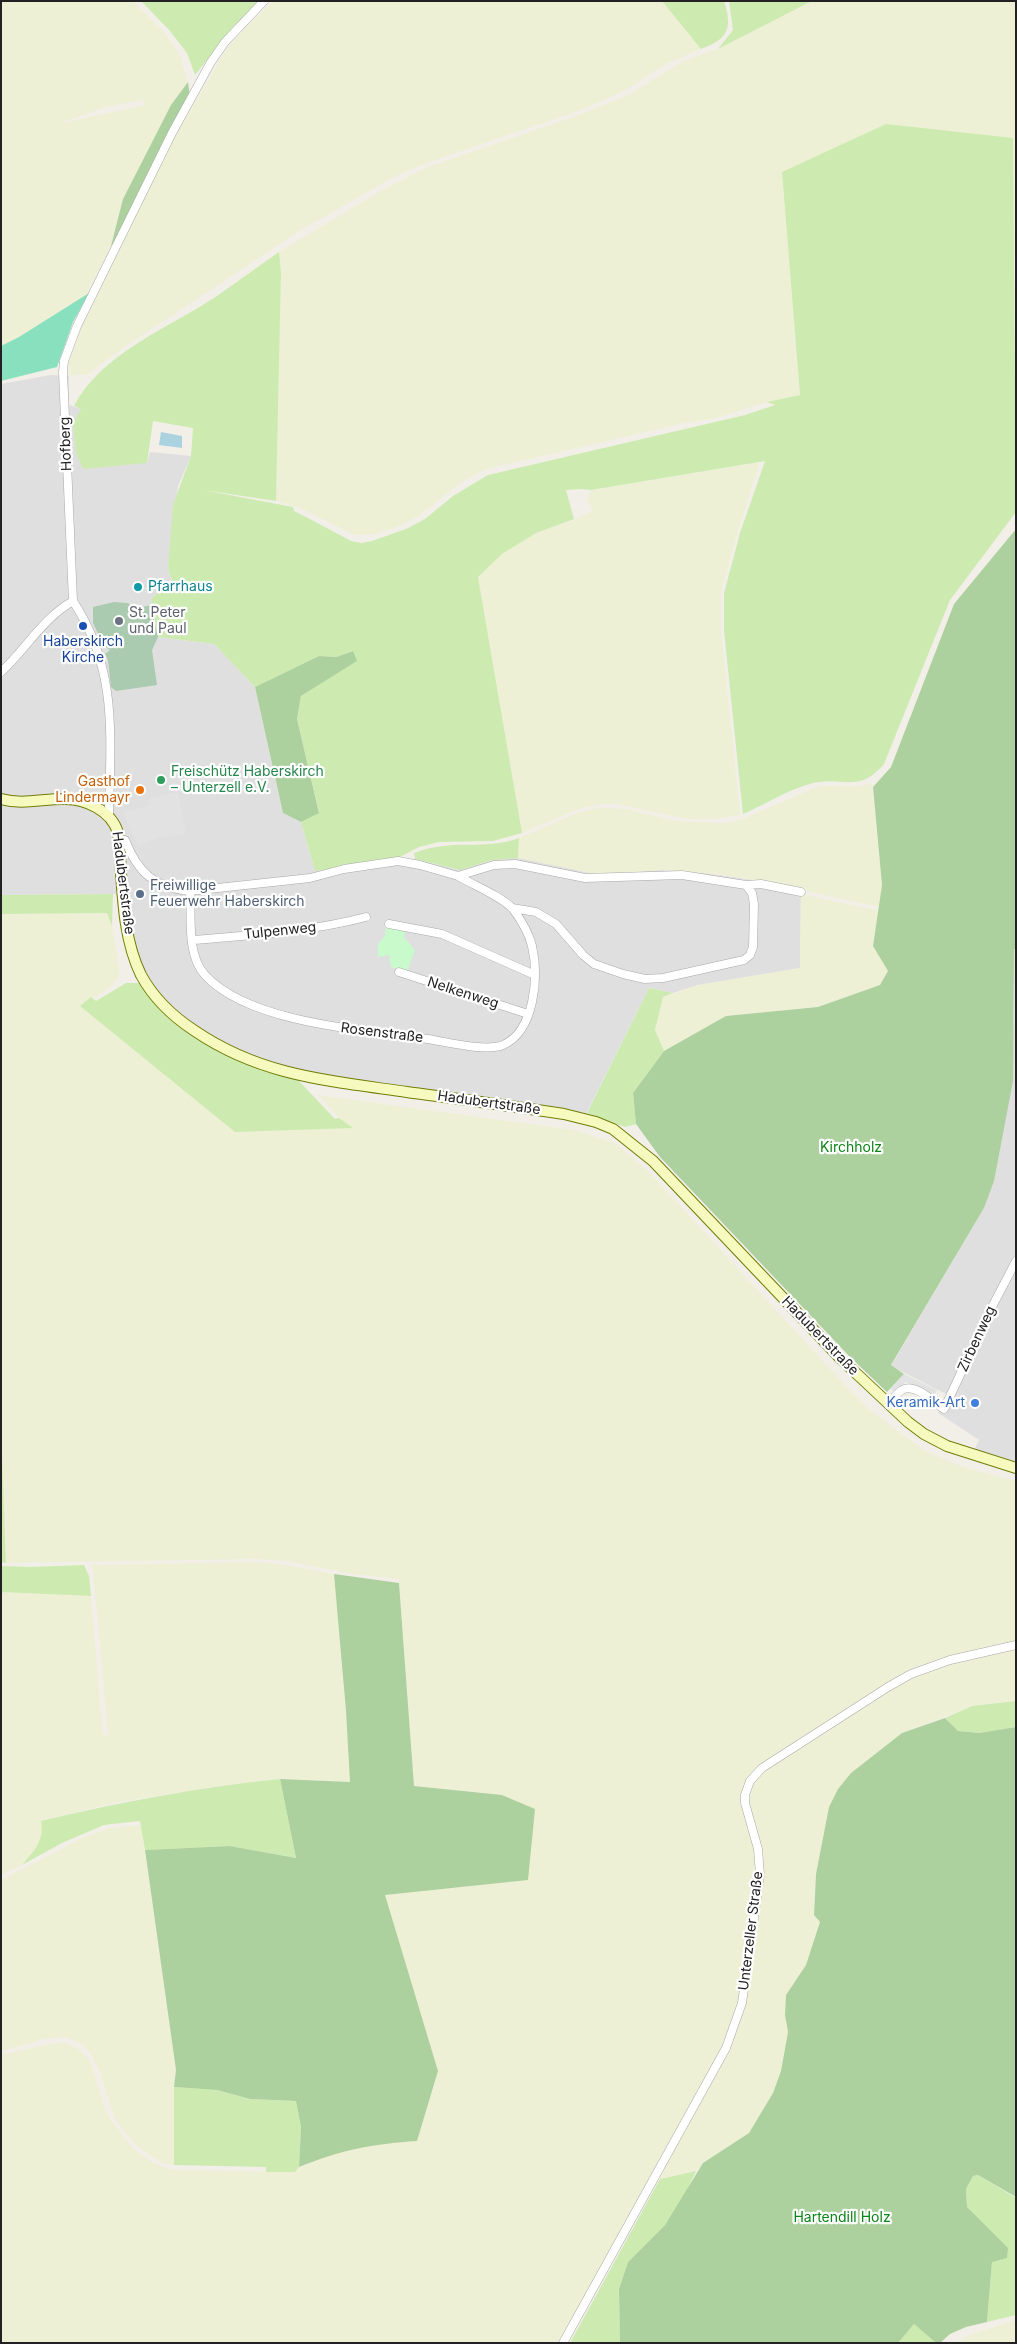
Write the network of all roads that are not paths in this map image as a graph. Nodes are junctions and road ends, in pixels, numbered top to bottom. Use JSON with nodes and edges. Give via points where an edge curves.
{"nodes":[{"id":1,"x":264,"y":1,"type":"edge"},
{"id":2,"x":73,"y":602,"type":"junction"},
{"id":3,"x":1,"y":672,"type":"edge"},
{"id":4,"x":1,"y":799,"type":"edge"},
{"id":5,"x":109,"y":817,"type":"junction"},
{"id":6,"x":119,"y":840,"type":"junction"},
{"id":7,"x":458,"y":876,"type":"junction"},
{"id":8,"x":746,"y":885,"type":"junction"},
{"id":9,"x":190,"y":892,"type":"junction"},
{"id":10,"x":801,"y":892,"type":"dead end"},
{"id":11,"x":512,"y":908,"type":"junction"},
{"id":12,"x":366,"y":917,"type":"dead end"},
{"id":13,"x":389,"y":924,"type":"dead end"},
{"id":14,"x":193,"y":940,"type":"junction"},
{"id":15,"x":398,"y":972,"type":"dead end"},
{"id":16,"x":535,"y":975,"type":"junction"},
{"id":17,"x":528,"y":1014,"type":"junction"},
{"id":18,"x":1016,"y":1261,"type":"edge"},
{"id":19,"x":888,"y":1405,"type":"junction"},
{"id":20,"x":1016,"y":1468,"type":"edge"},
{"id":21,"x":1016,"y":1644,"type":"edge"},
{"id":22,"x":563,"y":2343,"type":"edge"}],
"edges":[{"from":1,"to":2,"type":"street","name":"Hofberg","via":[[236,28],[211,62],[172,133],[77,326],[64,360]]},
{"from":2,"to":3,"type":"street","via":[[61,608]]},
{"from":2,"to":5,"type":"street","via":[[100,654],[108,696],[112,745]]},
{"from":4,"to":5,"type":"street","name":"Hadubertstraße","via":[[28,803],[65,798],[86,803]]},
{"from":5,"to":6,"type":"street","name":"Hadubertstraße","via":[[117,828]]},
{"from":6,"to":9,"type":"street","name":"Rosenstraße","via":[[126,840],[141,869],[153,880],[171,890]]},
{"from":6,"to":19,"type":"street","name":"Hadubertstraße","via":[[132,950],[158,1002],[175,1018],[241,1058],[299,1076],[564,1114],[614,1130],[653,1161]]},
{"from":7,"to":8,"type":"street","via":[[494,865],[515,864],[586,878],[682,875]]},
{"from":7,"to":9,"type":"street","name":"Rosenstraße","via":[[414,864],[390,862],[344,868],[310,878]]},
{"from":7,"to":11,"type":"street","name":"Rosenstraße"},
{"from":8,"to":10,"type":"street","via":[[761,884]]},
{"from":8,"to":11,"type":"street","name":"Rosenstraße","via":[[754,904],[750,955],[744,960],[654,979],[594,964],[556,924],[536,912]]},
{"from":9,"to":14,"type":"street","name":"Rosenstraße"},
{"from":11,"to":16,"type":"street","name":"Rosenstraße","via":[[526,929],[532,946]]},
{"from":12,"to":14,"type":"street","name":"Tulpenweg","via":[[296,931]]},
{"from":13,"to":16,"type":"street","via":[[442,934]]},
{"from":14,"to":17,"type":"street","name":"Rosenstraße","via":[[194,957],[213,983],[255,1006],[333,1027],[495,1046],[510,1041]]},
{"from":15,"to":17,"type":"street","name":"Nelkenweg"},
{"from":16,"to":17,"type":"street","name":"Rosenstraße"},
{"from":18,"to":19,"type":"street","name":"Zirbenweg","via":[[944,1409],[917,1390],[908,1388]]},
{"from":19,"to":20,"type":"street","name":"Hadubertstraße","via":[[924,1434],[947,1446]]},
{"from":21,"to":22,"type":"street","name":"Unterzeller Straße","via":[[950,1660],[888,1686],[762,1768],[750,1780],[745,1804],[758,1849],[760,1875],[742,2003],[726,2048]]}]}
